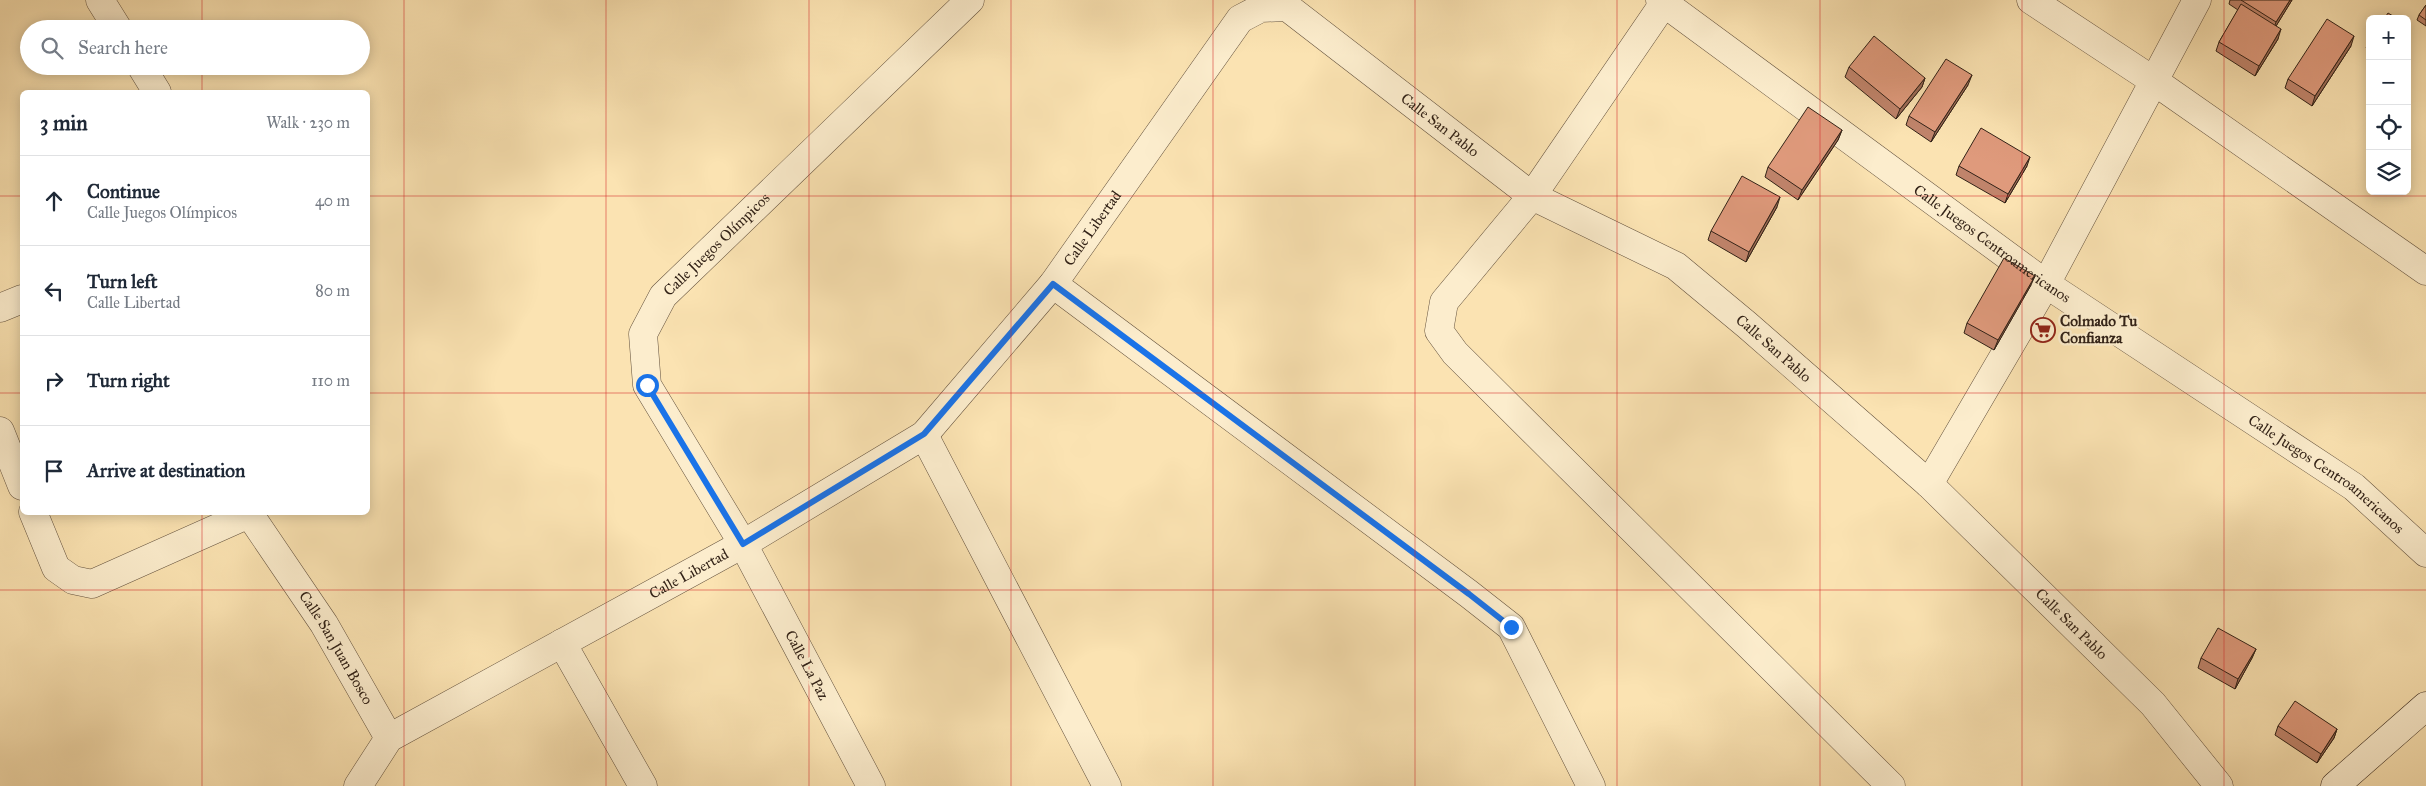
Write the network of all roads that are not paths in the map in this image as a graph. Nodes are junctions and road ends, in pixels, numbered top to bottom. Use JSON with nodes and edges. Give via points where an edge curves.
{"nodes":[{"id":1,"x":100,"y":0,"type":"edge"},
{"id":2,"x":970,"y":0,"type":"edge"},
{"id":3,"x":2031,"y":0,"type":"edge"},
{"id":4,"x":2197,"y":0,"type":"edge"},
{"id":5,"x":1662,"y":2,"type":"edge"},
{"id":6,"x":1261,"y":8,"type":"joint"},
{"id":7,"x":112,"y":20,"type":"edge"},
{"id":8,"x":147,"y":75,"type":"edge"},
{"id":9,"x":2154,"y":81,"type":"junction"},
{"id":10,"x":156,"y":90,"type":"edge"},
{"id":11,"x":1532,"y":196,"type":"junction"},
{"id":12,"x":2426,"y":271,"type":"edge"},
{"id":13,"x":1053,"y":284,"type":"junction"},
{"id":14,"x":2046,"y":284,"type":"junction"},
{"id":15,"x":20,"y":300,"type":"edge"},
{"id":16,"x":0,"y":308,"type":"edge"},
{"id":17,"x":0,"y":431,"type":"edge"},
{"id":18,"x":924,"y":434,"type":"junction"},
{"id":19,"x":20,"y":481,"type":"edge"},
{"id":20,"x":1928,"y":484,"type":"junction"},
{"id":21,"x":34,"y":515,"type":"edge"},
{"id":22,"x":245,"y":515,"type":"edge"},
{"id":23,"x":250,"y":515,"type":"edge"},
{"id":24,"x":743,"y":544,"type":"junction"},
{"id":25,"x":2426,"y":553,"type":"edge"},
{"id":26,"x":562,"y":643,"type":"junction"},
{"id":27,"x":2426,"y":706,"type":"edge"},
{"id":28,"x":390,"y":738,"type":"junction"},
{"id":29,"x":358,"y":786,"type":"edge"},
{"id":30,"x":643,"y":786,"type":"edge"},
{"id":31,"x":871,"y":786,"type":"edge"},
{"id":32,"x":1107,"y":786,"type":"edge"},
{"id":33,"x":1591,"y":786,"type":"edge"},
{"id":34,"x":1891,"y":786,"type":"edge"},
{"id":35,"x":2219,"y":786,"type":"edge"},
{"id":36,"x":2335,"y":786,"type":"edge"}],
"edges":[{"from":1,"to":7,"type":"street"},
{"from":2,"to":24,"type":"street","name":"Calle Juegos Olímpicos","via":[[662,296],[643,334],[647,385]]},
{"from":3,"to":9,"type":"street"},
{"from":4,"to":9,"type":"street"},
{"from":5,"to":11,"type":"street"},
{"from":5,"to":14,"type":"street","name":"Calle Juegos Centroamericanos"},
{"from":6,"to":11,"type":"street","name":"Calle San Pablo","via":[[1287,6]]},
{"from":6,"to":13,"type":"street","name":"Calle Libertad","via":[[1240,19]]},
{"from":8,"to":10,"type":"street"},
{"from":9,"to":12,"type":"street"},
{"from":9,"to":14,"type":"street"},
{"from":11,"to":20,"type":"street","name":"Calle San Pablo","via":[[1676,266]]},
{"from":11,"to":34,"type":"street","via":[[1444,302],[1439,331],[1455,353]]},
{"from":13,"to":18,"type":"street","name":"Calle Libertad"},
{"from":13,"to":33,"type":"street","via":[[1511,627]]},
{"from":14,"to":20,"type":"street"},
{"from":14,"to":25,"type":"street","name":"Calle Juegos Centroamericanos","via":[[2354,487]]},
{"from":15,"to":16,"type":"street"},
{"from":17,"to":19,"type":"street"},
{"from":18,"to":24,"type":"street","name":"Calle Libertad"},
{"from":18,"to":32,"type":"street"},
{"from":20,"to":35,"type":"street","name":"Calle San Pablo","via":[[2153,704]]},
{"from":21,"to":22,"type":"street","via":[[56,568],[73,580],[92,584]]},
{"from":23,"to":28,"type":"street","name":"Calle San Juan Bosco","via":[[324,624]]},
{"from":24,"to":26,"type":"street","name":"Calle Libertad"},
{"from":24,"to":31,"type":"street","name":"Calle La Paz"},
{"from":26,"to":28,"type":"street","name":"Calle Libertad"},
{"from":26,"to":30,"type":"street"},
{"from":27,"to":36,"type":"street"},
{"from":28,"to":29,"type":"street"}]}
